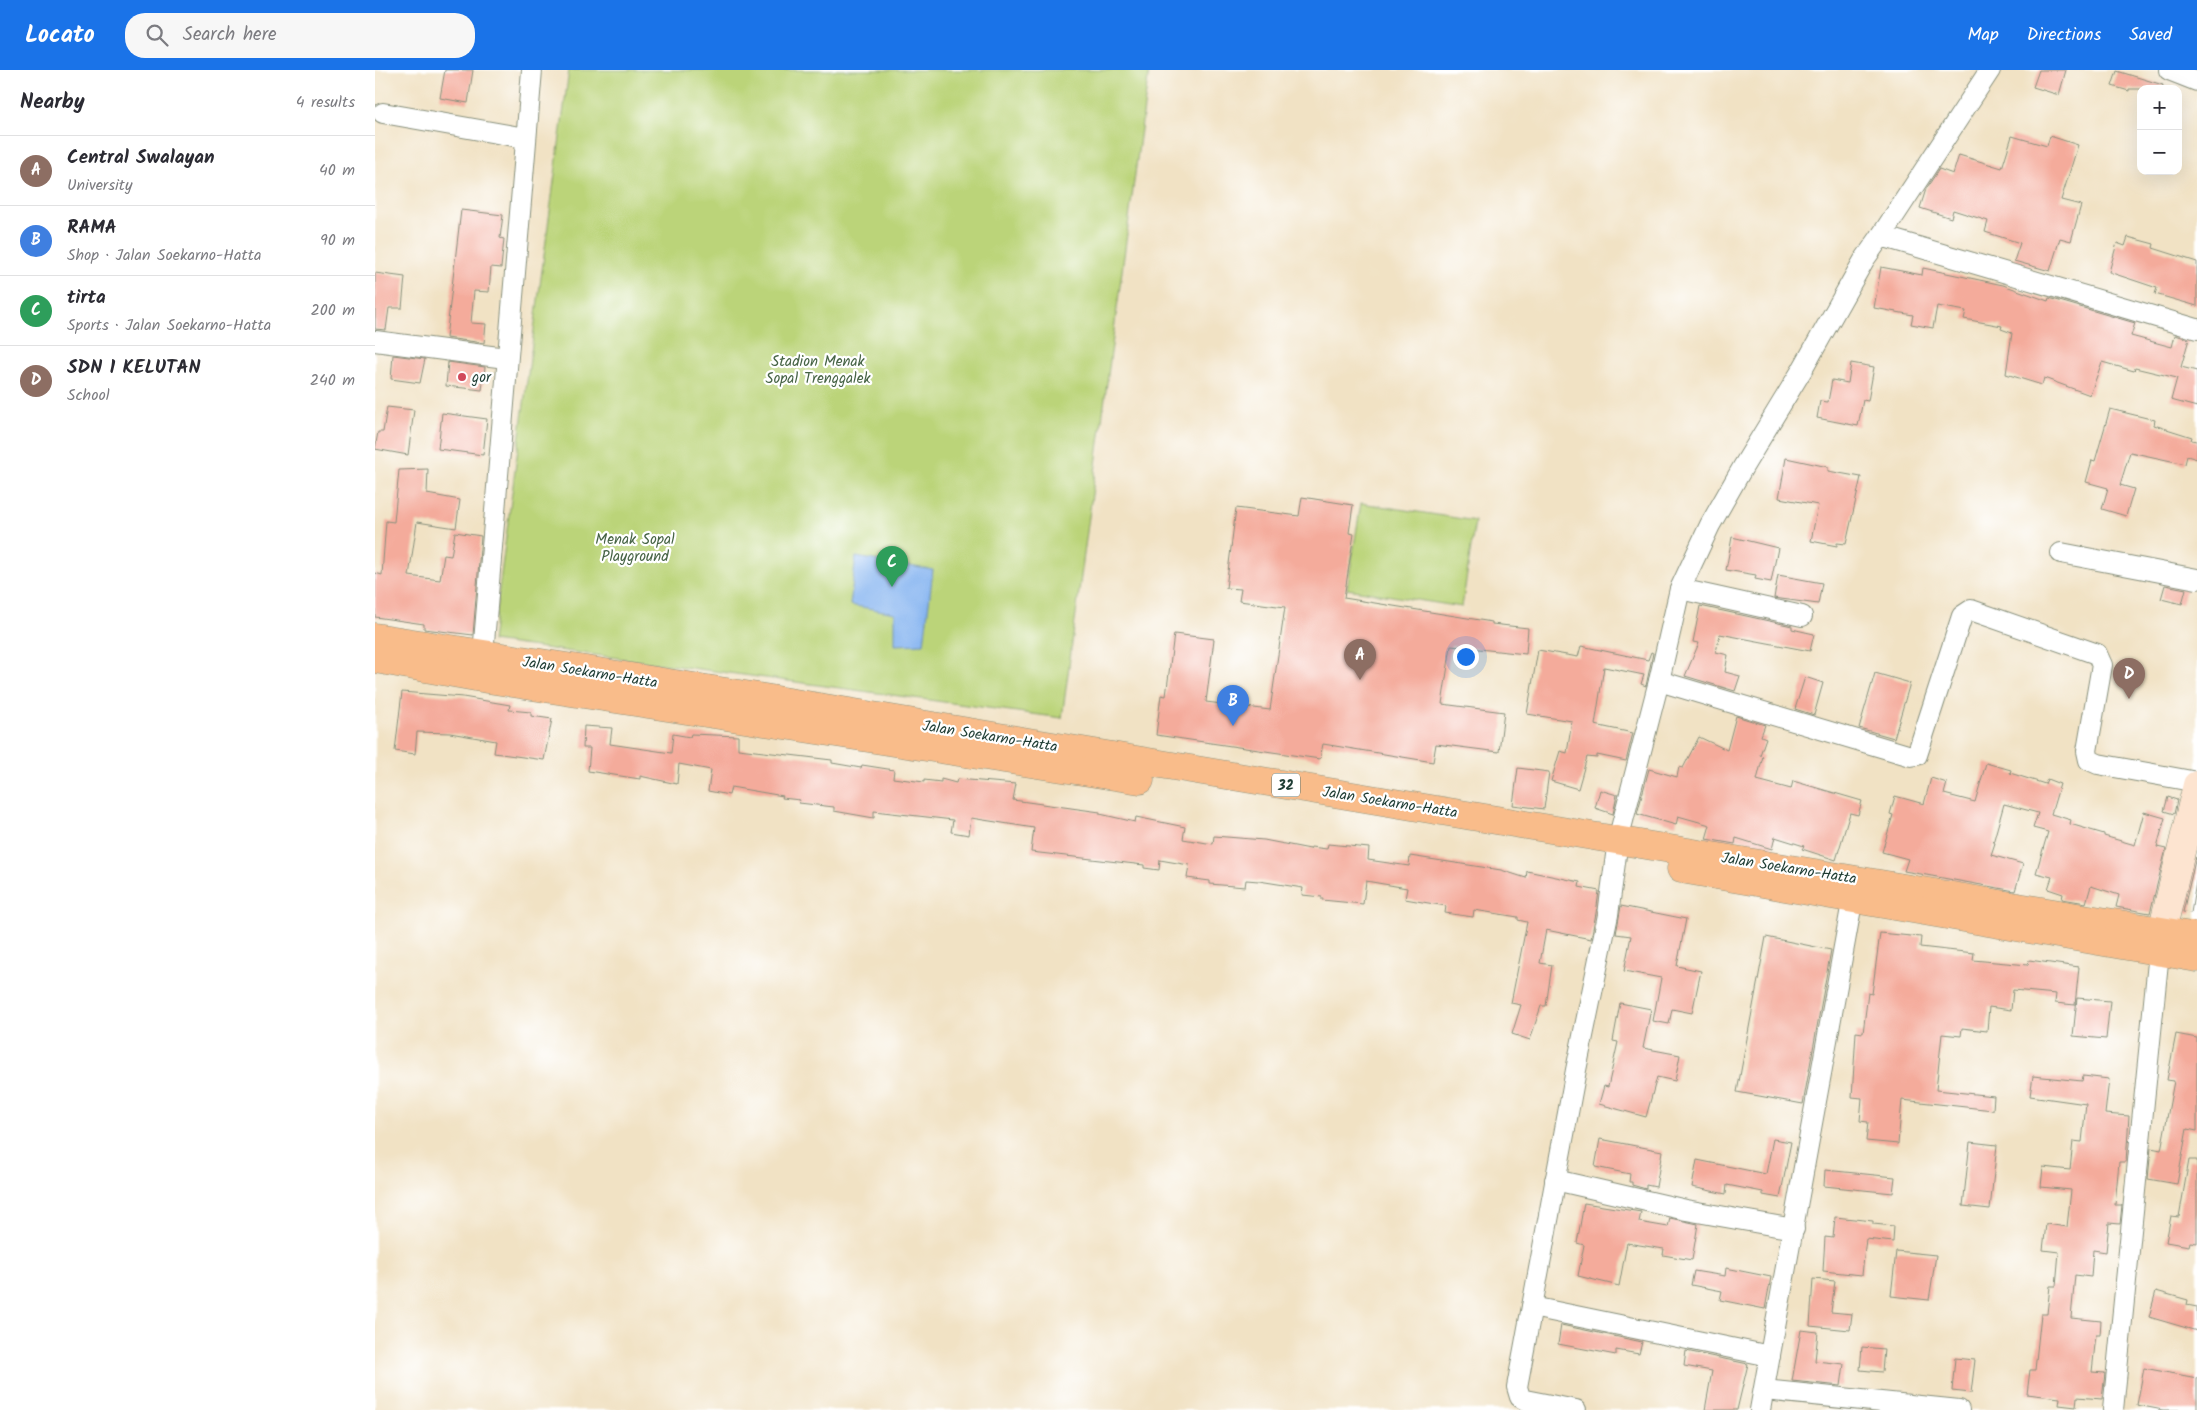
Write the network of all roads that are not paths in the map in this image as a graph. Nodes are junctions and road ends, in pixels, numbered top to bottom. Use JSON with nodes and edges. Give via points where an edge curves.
{"nodes":[{"id":1,"x":532,"y":70,"type":"edge"},
{"id":2,"x":1990,"y":70,"type":"edge"},
{"id":3,"x":2169,"y":70,"type":"edge"},
{"id":4,"x":2197,"y":82,"type":"edge"},
{"id":5,"x":383,"y":113,"type":"dead end"},
{"id":6,"x":525,"y":138,"type":"junction"},
{"id":7,"x":1881,"y":236,"type":"junction"},
{"id":8,"x":2197,"y":329,"type":"edge"},
{"id":9,"x":375,"y":341,"type":"edge"},
{"id":10,"x":506,"y":358,"type":"junction"},
{"id":11,"x":2061,"y":553,"type":"dead end"},
{"id":12,"x":2197,"y":579,"type":"edge"},
{"id":13,"x":1680,"y":589,"type":"junction"},
{"id":14,"x":1802,"y":616,"type":"dead end"},
{"id":15,"x":375,"y":637,"type":"edge"},
{"id":16,"x":375,"y":659,"type":"edge"},
{"id":17,"x":482,"y":667,"type":"junction"},
{"id":18,"x":1659,"y":681,"type":"junction"},
{"id":19,"x":2197,"y":783,"type":"edge"},
{"id":20,"x":1616,"y":849,"type":"junction"},
{"id":21,"x":1854,"y":889,"type":"junction"},
{"id":22,"x":2197,"y":937,"type":"edge"},
{"id":23,"x":2160,"y":941,"type":"junction"},
{"id":24,"x":2197,"y":958,"type":"edge"},
{"id":25,"x":1555,"y":1180,"type":"junction"},
{"id":26,"x":1794,"y":1229,"type":"junction"},
{"id":27,"x":1532,"y":1307,"type":"junction"},
{"id":28,"x":1770,"y":1356,"type":"junction"},
{"id":29,"x":1764,"y":1390,"type":"junction"},
{"id":30,"x":1576,"y":1410,"type":"edge"},
{"id":31,"x":1760,"y":1410,"type":"edge"},
{"id":32,"x":1959,"y":1410,"type":"edge"},
{"id":33,"x":2113,"y":1410,"type":"edge"}],
"edges":[{"from":1,"to":6,"type":"street"},
{"from":2,"to":7,"type":"street"},
{"from":3,"to":4,"type":"street"},
{"from":5,"to":6,"type":"street"},
{"from":6,"to":10,"type":"street"},
{"from":7,"to":8,"type":"street"},
{"from":7,"to":13,"type":"street","via":[[1743,467],[1710,525]]},
{"from":9,"to":10,"type":"street"},
{"from":10,"to":17,"type":"street"},
{"from":11,"to":12,"type":"street"},
{"from":13,"to":14,"type":"street"},
{"from":13,"to":18,"type":"street"},
{"from":15,"to":17,"type":"highway","name":"Jalan Soekarno-Hatta","number":"32"},
{"from":16,"to":17,"type":"highway","name":"Jalan Soekarno-Hatta","number":"32"},
{"from":17,"to":20,"type":"highway","name":"Jalan Soekarno-Hatta","number":"32","via":[[777,700]]},
{"from":18,"to":19,"type":"street","via":[[1911,756],[1917,755],[1962,616],[1971,610],[2097,654],[2102,665],[2087,751],[2089,760]]},
{"from":18,"to":20,"type":"street"},
{"from":19,"to":23,"type":"street"},
{"from":20,"to":21,"type":"highway","name":"Jalan Soekarno-Hatta","number":"32"},
{"from":20,"to":25,"type":"street","via":[[1605,931]]},
{"from":21,"to":23,"type":"highway","name":"Jalan Soekarno-Hatta","number":"32"},
{"from":21,"to":26,"type":"street"},
{"from":22,"to":23,"type":"highway","name":"Jalan Soekarno-Hatta","number":"32"},
{"from":23,"to":24,"type":"highway","name":"Jalan Soekarno-Hatta","number":"32"},
{"from":23,"to":33,"type":"street"},
{"from":25,"to":26,"type":"street","via":[[1686,1210]]},
{"from":25,"to":27,"type":"street"},
{"from":26,"to":28,"type":"street"},
{"from":27,"to":28,"type":"street"},
{"from":27,"to":30,"type":"street","via":[[1518,1392],[1525,1400]]},
{"from":28,"to":29,"type":"street"},
{"from":29,"to":31,"type":"street"},
{"from":29,"to":32,"type":"street"}]}
